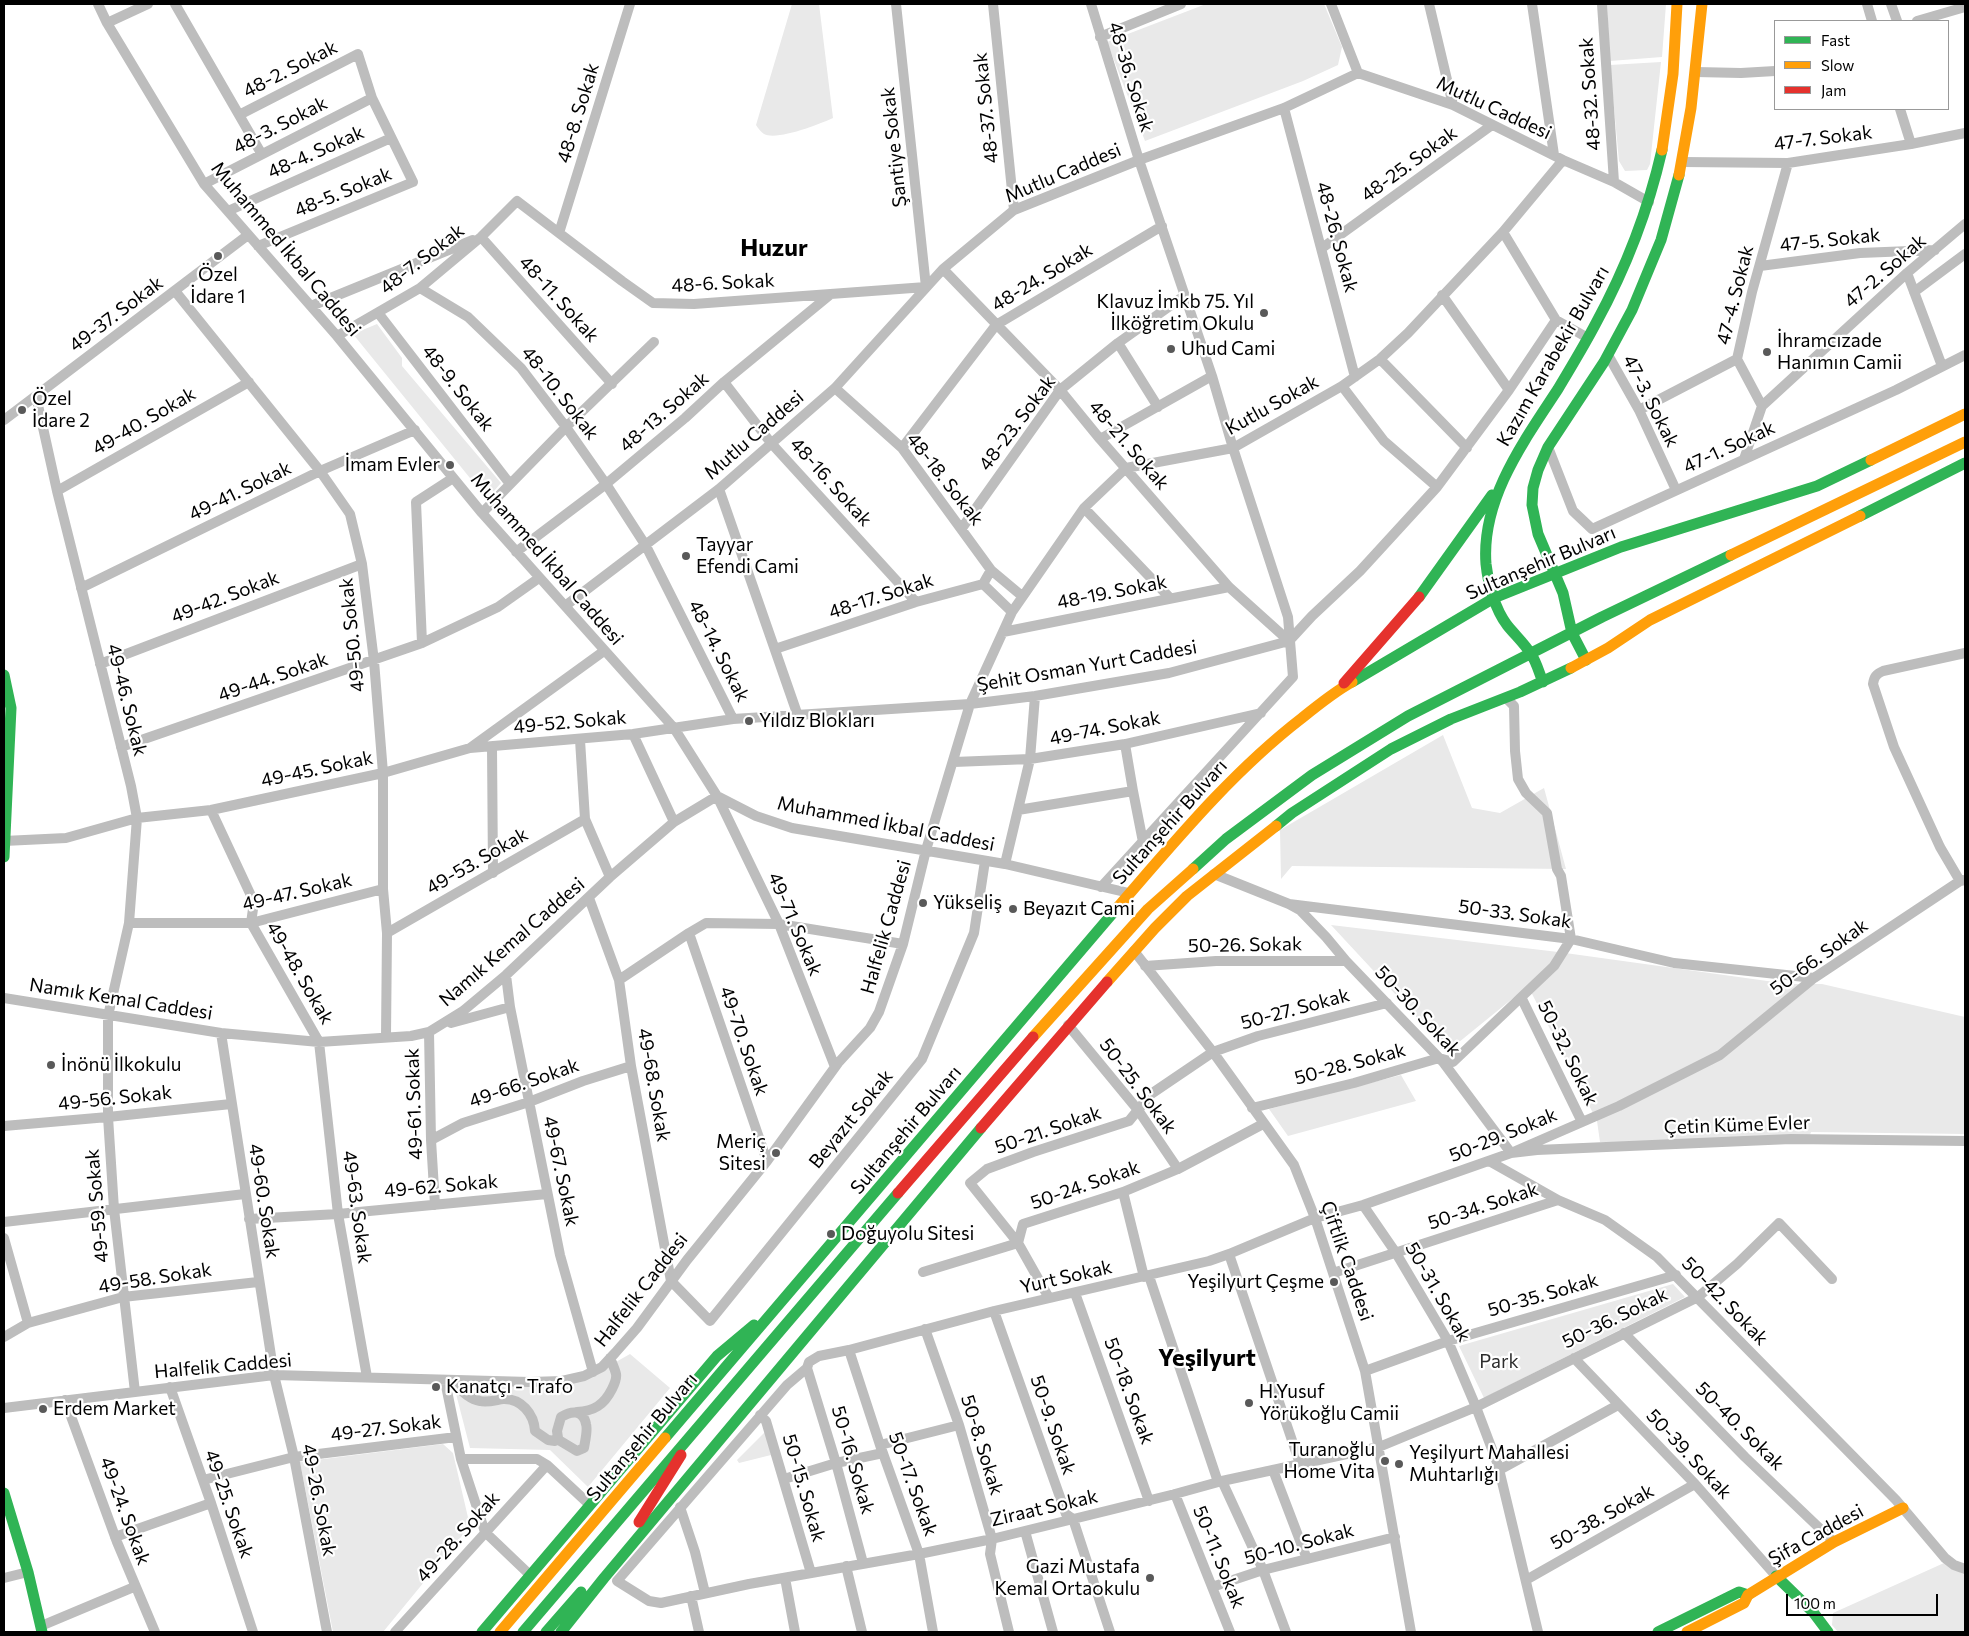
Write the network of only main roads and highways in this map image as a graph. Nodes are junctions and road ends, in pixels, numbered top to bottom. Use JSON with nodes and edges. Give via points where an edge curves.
{"nodes":[{"id":1,"x":1677,"y":4,"type":"edge"},
{"id":2,"x":1702,"y":4,"type":"edge"},
{"id":3,"x":1965,"y":414,"type":"edge"},
{"id":4,"x":1965,"y":442,"type":"edge"},
{"id":5,"x":1965,"y":463,"type":"edge"},
{"id":6,"x":1504,"y":477,"type":"junction"},
{"id":7,"x":1554,"y":573,"type":"junction"},
{"id":8,"x":1494,"y":598,"type":"junction"},
{"id":9,"x":1572,"y":633,"type":"junction"},
{"id":10,"x":1530,"y":653,"type":"junction"},
{"id":11,"x":1586,"y":660,"type":"junction"},
{"id":12,"x":4,"y":676,"type":"edge"},
{"id":13,"x":1543,"y":682,"type":"junction"},
{"id":14,"x":1339,"y":689,"type":"junction"},
{"id":15,"x":5,"y":841,"type":"edge"},
{"id":16,"x":4,"y":857,"type":"edge"},
{"id":17,"x":778,"y":1305,"type":"junction"},
{"id":18,"x":696,"y":1427,"type":"junction"},
{"id":19,"x":4,"y":1493,"type":"edge"},
{"id":20,"x":1903,"y":1508,"type":"road end"},
{"id":21,"x":1776,"y":1576,"type":"junction"},
{"id":22,"x":1748,"y":1595,"type":"junction"},
{"id":23,"x":42,"y":1629,"type":"edge"},
{"id":24,"x":482,"y":1632,"type":"edge"},
{"id":25,"x":500,"y":1632,"type":"edge"},
{"id":26,"x":523,"y":1632,"type":"edge"},
{"id":27,"x":546,"y":1632,"type":"edge"},
{"id":28,"x":561,"y":1632,"type":"edge"},
{"id":29,"x":1658,"y":1632,"type":"edge"},
{"id":30,"x":1688,"y":1632,"type":"edge"},
{"id":31,"x":1828,"y":1632,"type":"edge"}],
"edges":[{"from":1,"to":6,"type":"main road","name":"Kazım Karabekir Bulvarı","via":[[1670,103],[1662,157],[1649,202],[1621,275],[1588,338]]},
{"from":2,"to":7,"type":"main road","via":[[1683,162],[1659,244],[1608,355],[1548,447],[1536,472],[1531,503],[1537,535]]},
{"from":3,"to":7,"type":"main road","name":"Sultanşehir Bulvarı","via":[[1817,486],[1621,547]]},
{"from":4,"to":9,"type":"main road","name":"Sultanşehir Bulvarı"},
{"from":5,"to":11,"type":"main road","via":[[1650,620]]},
{"from":6,"to":8,"type":"main road","name":"Kazım Karabekir Bulvarı","via":[[1485,545]]},
{"from":6,"to":14,"type":"main road","via":[[1420,596]]},
{"from":7,"to":8,"type":"main road","name":"Sultanşehir Bulvarı"},
{"from":7,"to":9,"type":"main road","via":[[1563,594]]},
{"from":8,"to":10,"type":"main road","name":"Kazım Karabekir Bulvarı","via":[[1506,624]]},
{"from":8,"to":14,"type":"main road","name":"Sultanşehir Bulvarı"},
{"from":9,"to":10,"type":"main road","name":"Sultanşehir Bulvarı"},
{"from":9,"to":11,"type":"main road"},
{"from":10,"to":13,"type":"main road","name":"Kazım Karabekir Bulvarı"},
{"from":10,"to":18,"type":"main road","name":"Sultanşehir Bulvarı","via":[[1408,716],[1312,776],[1226,839],[1163,893],[1048,1020]]},
{"from":11,"to":13,"type":"main road"},
{"from":12,"to":15,"type":"main road","via":[[11,708]]},
{"from":13,"to":28,"type":"main road","via":[[1451,719],[1391,750],[1292,813],[1171,912],[1068,1025]]},
{"from":14,"to":17,"type":"main road","name":"Sultanşehir Bulvarı","via":[[1280,735],[1183,831]]},
{"from":15,"to":16,"type":"main road"},
{"from":17,"to":24,"type":"main road","via":[[717,1356]]},
{"from":17,"to":25,"type":"main road","name":"Sultanşehir Bulvarı"},
{"from":18,"to":26,"type":"main road","name":"Sultanşehir Bulvarı"},
{"from":18,"to":27,"type":"main road","name":"Sultanşehir Bulvarı","via":[[655,1499],[629,1535]]},
{"from":19,"to":23,"type":"main road"},
{"from":20,"to":21,"type":"main road","name":"Şifa Caddesi","via":[[1834,1542]]},
{"from":21,"to":22,"type":"main road","name":"Şifa Caddesi"},
{"from":21,"to":31,"type":"main road","via":[[1813,1612]]},
{"from":22,"to":29,"type":"main road","name":"Şifa Caddesi","via":[[1739,1592]]},
{"from":22,"to":30,"type":"main road","name":"Şifa Caddesi","via":[[1744,1604]]}]}
